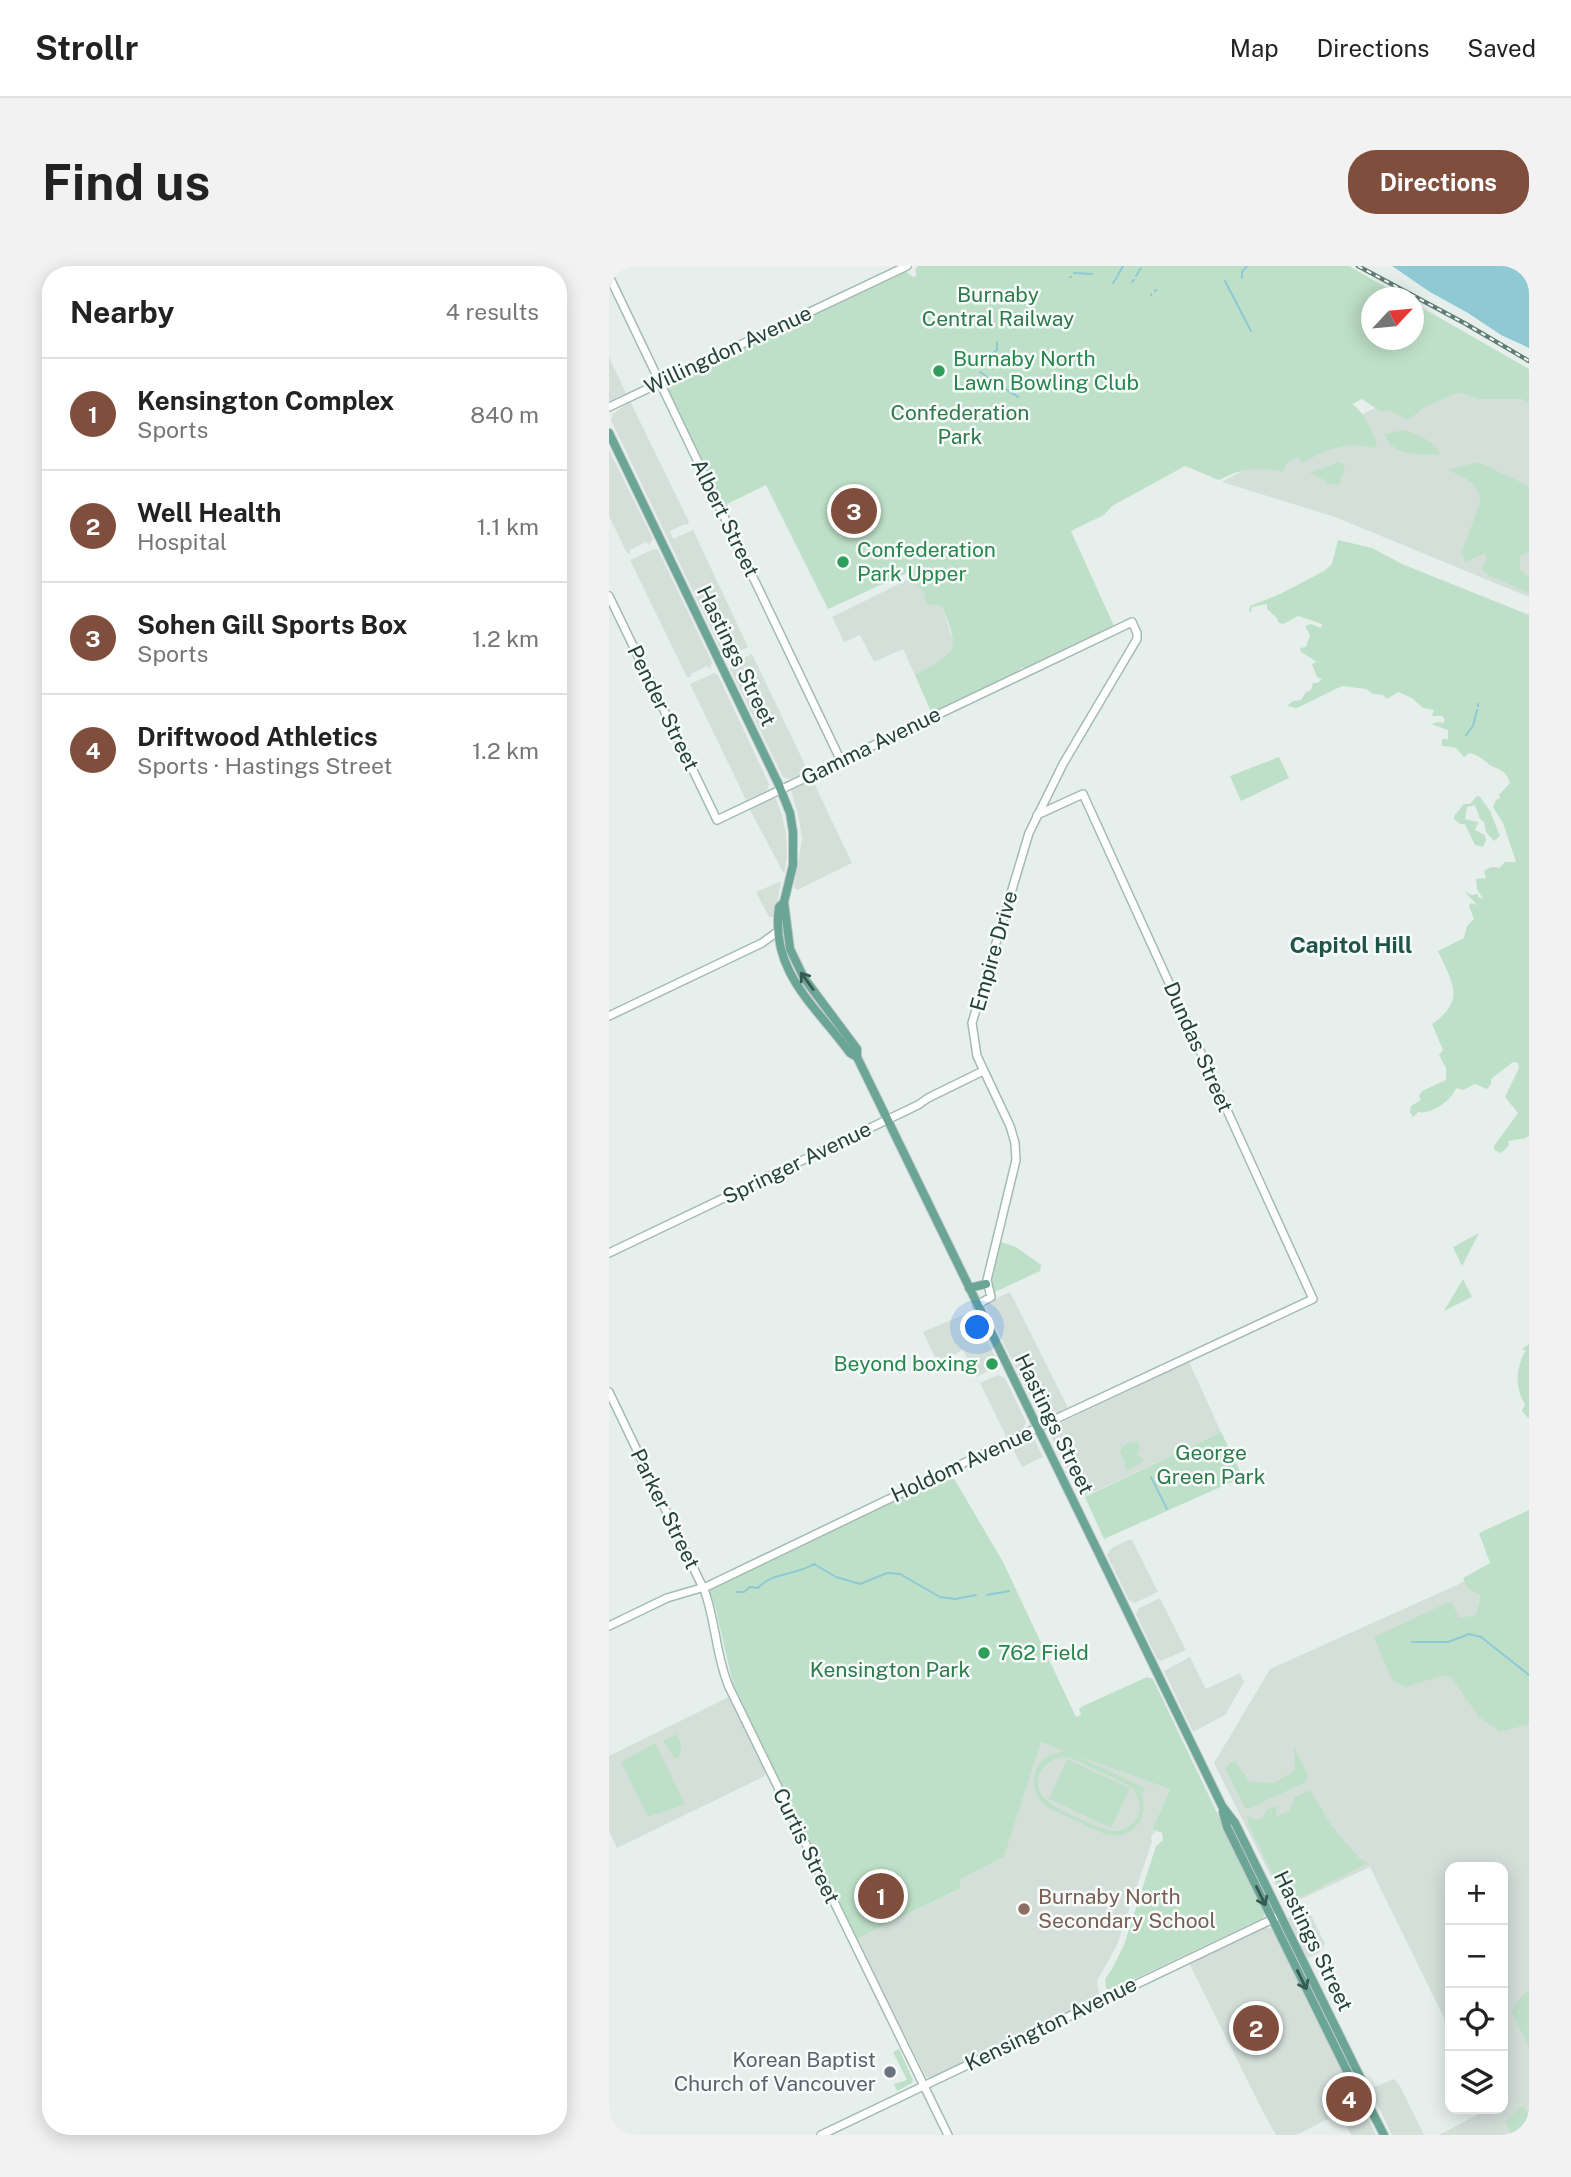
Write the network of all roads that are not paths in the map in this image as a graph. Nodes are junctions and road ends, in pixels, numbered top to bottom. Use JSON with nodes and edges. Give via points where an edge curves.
{"nodes":[{"id":1,"x":907,"y":266,"type":"edge"},
{"id":2,"x":609,"y":276,"type":"edge"},
{"id":3,"x":659,"y":382,"type":"junction"},
{"id":4,"x":609,"y":407,"type":"edge"},
{"id":5,"x":609,"y":433,"type":"edge"},
{"id":6,"x":609,"y":596,"type":"edge"},
{"id":7,"x":1132,"y":622,"type":"joint"},
{"id":8,"x":841,"y":761,"type":"junction"},
{"id":9,"x":781,"y":789,"type":"junction"},
{"id":10,"x":1037,"y":815,"type":"junction"},
{"id":11,"x":717,"y":820,"type":"joint"},
{"id":12,"x":784,"y":902,"type":"junction"},
{"id":13,"x":777,"y":932,"type":"junction"},
{"id":14,"x":762,"y":943,"type":"junction"},
{"id":15,"x":778,"y":945,"type":"junction"},
{"id":16,"x":609,"y":1016,"type":"edge"},
{"id":17,"x":857,"y":1057,"type":"junction"},
{"id":18,"x":983,"y":1071,"type":"junction"},
{"id":19,"x":887,"y":1120,"type":"junction"},
{"id":20,"x":609,"y":1253,"type":"edge"},
{"id":21,"x":986,"y":1284,"type":"junction"},
{"id":22,"x":969,"y":1288,"type":"junction"},
{"id":23,"x":1314,"y":1299,"type":"joint"},
{"id":24,"x":977,"y":1305,"type":"junction"},
{"id":25,"x":609,"y":1392,"type":"edge"},
{"id":26,"x":1038,"y":1428,"type":"junction"},
{"id":27,"x":703,"y":1588,"type":"junction"},
{"id":28,"x":609,"y":1626,"type":"edge"},
{"id":29,"x":1222,"y":1806,"type":"junction"},
{"id":30,"x":1281,"y":1915,"type":"junction"},
{"id":31,"x":1272,"y":1919,"type":"junction"},
{"id":32,"x":923,"y":2086,"type":"junction"},
{"id":33,"x":1364,"y":2096,"type":"junction"},
{"id":34,"x":821,"y":2135,"type":"edge"},
{"id":35,"x":948,"y":2135,"type":"edge"},
{"id":36,"x":1384,"y":2135,"type":"edge"}],
"edges":[{"from":1,"to":3,"type":"street","name":"Willingdon Avenue"},
{"from":2,"to":3,"type":"street","name":"Albert Street"},
{"from":3,"to":4,"type":"street","name":"Willingdon Avenue"},
{"from":3,"to":8,"type":"street","name":"Albert Street"},
{"from":5,"to":9,"type":"main road","name":"Hastings Street"},
{"from":6,"to":11,"type":"street","name":"Pender Street"},
{"from":7,"to":8,"type":"street","name":"Gamma Avenue"},
{"from":7,"to":10,"type":"street","name":"Empire Drive","via":[[1137,639]]},
{"from":8,"to":9,"type":"street","name":"Gamma Avenue"},
{"from":9,"to":11,"type":"street","name":"Gamma Avenue"},
{"from":9,"to":12,"type":"main road","name":"Hastings Street","via":[[794,841]]},
{"from":10,"to":18,"type":"street","name":"Empire Drive","via":[[972,1023]]},
{"from":10,"to":23,"type":"street","name":"Dundas Street","via":[[1083,794]]},
{"from":12,"to":13,"type":"main road","name":"Hastings Street","via":[[779,907]]},
{"from":17,"to":12,"type":"main road","name":"Hastings Street","one_way":true,"via":[[857,1049],[795,961],[787,938]]},
{"from":13,"to":14,"type":"street"},
{"from":13,"to":15,"type":"main road","name":"Hastings Street"},
{"from":14,"to":15,"type":"street"},
{"from":14,"to":16,"type":"street"},
{"from":15,"to":17,"type":"main road","name":"Hastings Street","via":[[792,977]]},
{"from":17,"to":19,"type":"main road","name":"Hastings Street"},
{"from":18,"to":19,"type":"street","name":"Springer Avenue"},
{"from":18,"to":21,"type":"street","name":"Empire Drive","via":[[1012,1132],[1016,1160]]},
{"from":19,"to":20,"type":"street","name":"Springer Avenue"},
{"from":19,"to":22,"type":"main road","name":"Hastings Street"},
{"from":21,"to":22,"type":"main road"},
{"from":21,"to":24,"type":"street","via":[[991,1297]]},
{"from":22,"to":24,"type":"main road","name":"Hastings Street"},
{"from":23,"to":26,"type":"street","name":"Holdom Avenue"},
{"from":24,"to":26,"type":"main road","name":"Hastings Street"},
{"from":25,"to":27,"type":"street","name":"Parker Street"},
{"from":26,"to":27,"type":"street","name":"Holdom Avenue"},
{"from":26,"to":29,"type":"main road","name":"Hastings Street"},
{"from":27,"to":28,"type":"street","name":"Holdom Avenue","via":[[667,1598]]},
{"from":27,"to":32,"type":"street","name":"Curtis Street","via":[[726,1681]]},
{"from":29,"to":30,"type":"main road","name":"Hastings Street"},
{"from":29,"to":31,"type":"main road","name":"Hastings Street","one_way":true,"via":[[1227,1827]]},
{"from":30,"to":31,"type":"street","name":"Kensington Avenue"},
{"from":30,"to":33,"type":"main road","name":"Hastings Street","via":[[1365,2087]]},
{"from":31,"to":32,"type":"street","name":"Kensington Avenue"},
{"from":31,"to":33,"type":"main road","name":"Hastings Street","one_way":true},
{"from":32,"to":34,"type":"street","name":"Kensington Avenue"},
{"from":32,"to":35,"type":"street","name":"Curtis Street"},
{"from":33,"to":36,"type":"main road","name":"Hastings Street"}]}
